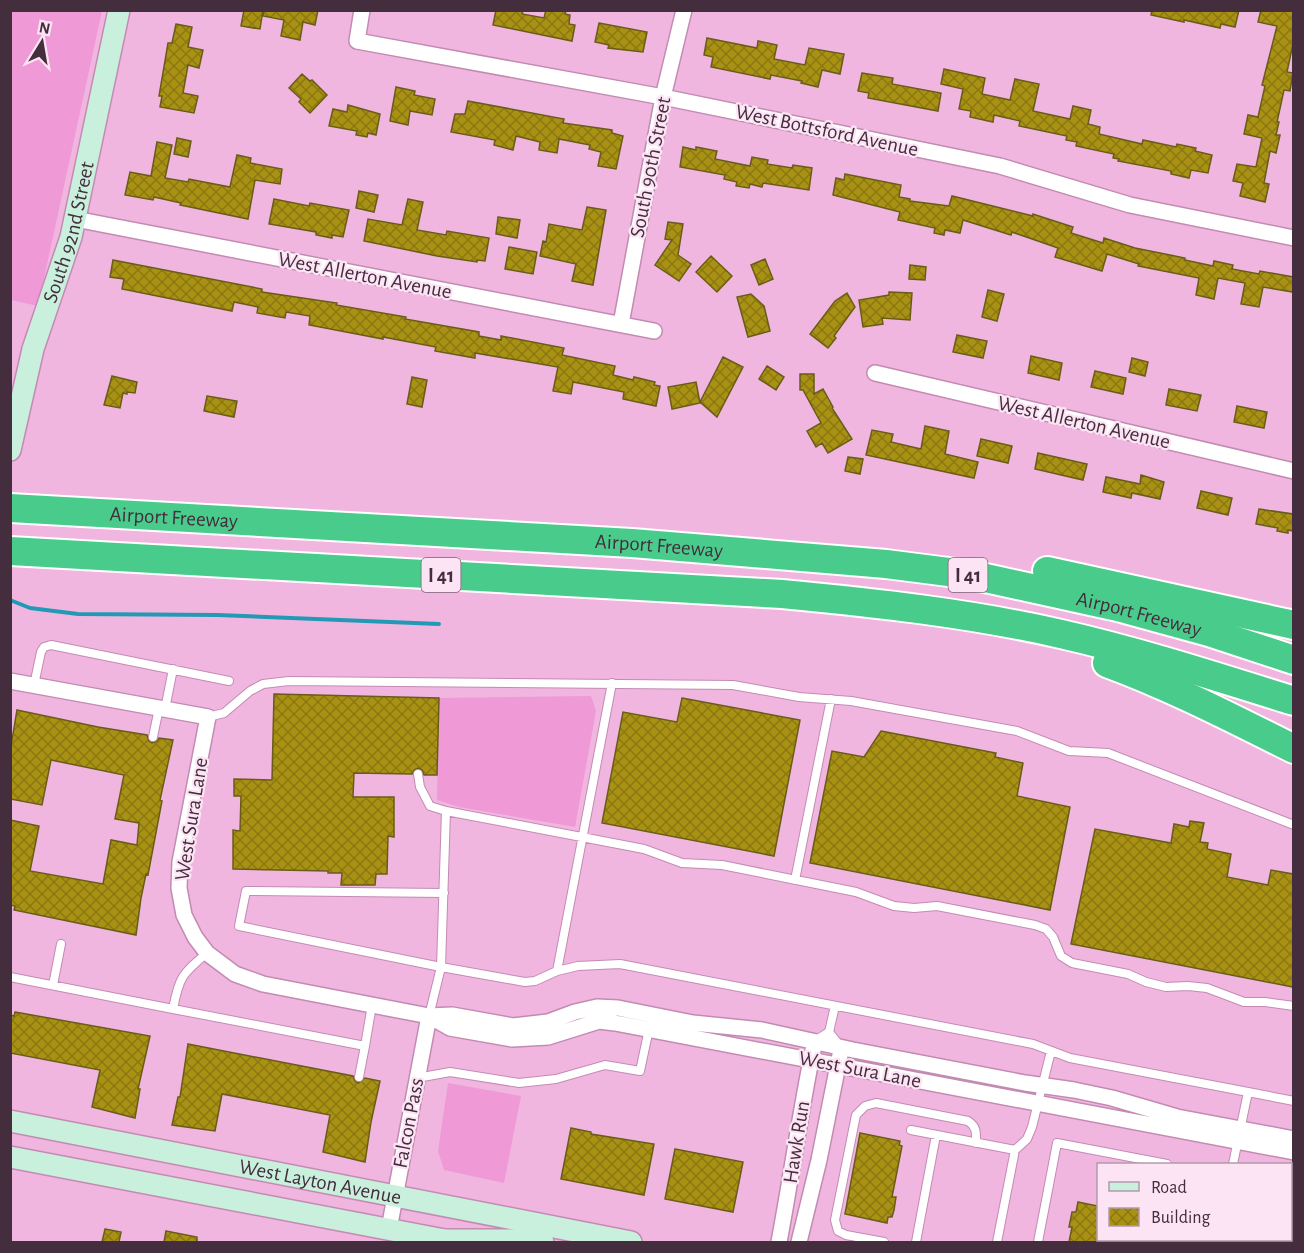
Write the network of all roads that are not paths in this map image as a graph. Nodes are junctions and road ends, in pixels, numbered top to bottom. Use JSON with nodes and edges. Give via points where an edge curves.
{"nodes":[{"id":1,"x":119,"y":10,"type":"edge"},
{"id":2,"x":362,"y":10,"type":"edge"},
{"id":3,"x":684,"y":10,"type":"edge"},
{"id":4,"x":663,"y":97,"type":"junction"},
{"id":5,"x":75,"y":219,"type":"junction"},
{"id":6,"x":1293,"y":237,"type":"edge"},
{"id":7,"x":621,"y":324,"type":"junction"},
{"id":8,"x":654,"y":331,"type":"dead end"},
{"id":9,"x":875,"y":373,"type":"dead end"},
{"id":10,"x":13,"y":423,"type":"edge"},
{"id":11,"x":10,"y":450,"type":"edge"},
{"id":12,"x":1293,"y":471,"type":"edge"},
{"id":13,"x":10,"y":508,"type":"edge"},
{"id":14,"x":632,"y":543,"type":"junction"},
{"id":15,"x":10,"y":551,"type":"edge"},
{"id":16,"x":872,"y":602,"type":"junction"},
{"id":17,"x":1293,"y":625,"type":"edge"},
{"id":18,"x":1293,"y":660,"type":"edge"},
{"id":19,"x":173,"y":669,"type":"junction"},
{"id":20,"x":10,"y":681,"type":"edge"},
{"id":21,"x":229,"y":681,"type":"dead end"},
{"id":22,"x":612,"y":683,"type":"junction"},
{"id":23,"x":34,"y":685,"type":"junction"},
{"id":24,"x":831,"y":699,"type":"junction"},
{"id":25,"x":1293,"y":701,"type":"edge"},
{"id":26,"x":162,"y":708,"type":"junction"},
{"id":27,"x":208,"y":717,"type":"junction"},
{"id":28,"x":153,"y":736,"type":"dead end"},
{"id":29,"x":1293,"y":749,"type":"edge"},
{"id":30,"x":418,"y":774,"type":"dead end"},
{"id":31,"x":446,"y":811,"type":"junction"},
{"id":32,"x":1293,"y":825,"type":"edge"},
{"id":33,"x":582,"y":837,"type":"junction"},
{"id":34,"x":795,"y":880,"type":"junction"},
{"id":35,"x":444,"y":893,"type":"junction"},
{"id":36,"x":61,"y":944,"type":"dead end"},
{"id":37,"x":207,"y":953,"type":"junction"},
{"id":38,"x":441,"y":967,"type":"junction"},
{"id":39,"x":557,"y":971,"type":"junction"},
{"id":40,"x":10,"y":977,"type":"edge"},
{"id":41,"x":53,"y":985,"type":"junction"},
{"id":42,"x":372,"y":1005,"type":"junction"},
{"id":43,"x":836,"y":1006,"type":"junction"},
{"id":44,"x":1293,"y":1006,"type":"edge"},
{"id":45,"x":173,"y":1009,"type":"junction"},
{"id":46,"x":429,"y":1016,"type":"junction"},
{"id":47,"x":650,"y":1022,"type":"junction"},
{"id":48,"x":829,"y":1032,"type":"junction"},
{"id":49,"x":814,"y":1041,"type":"junction"},
{"id":50,"x":365,"y":1046,"type":"junction"},
{"id":51,"x":841,"y":1047,"type":"junction"},
{"id":52,"x":1051,"y":1051,"type":"junction"},
{"id":53,"x":811,"y":1059,"type":"junction"},
{"id":54,"x":838,"y":1064,"type":"junction"},
{"id":55,"x":359,"y":1077,"type":"dead end"},
{"id":56,"x":417,"y":1078,"type":"junction"},
{"id":57,"x":1042,"y":1085,"type":"junction"},
{"id":58,"x":1248,"y":1092,"type":"junction"},
{"id":59,"x":1293,"y":1101,"type":"edge"},
{"id":60,"x":1038,"y":1104,"type":"junction"},
{"id":61,"x":10,"y":1121,"type":"edge"},
{"id":62,"x":911,"y":1130,"type":"dead end"},
{"id":63,"x":10,"y":1134,"type":"edge"},
{"id":64,"x":79,"y":1134,"type":"junction"},
{"id":65,"x":936,"y":1135,"type":"junction"},
{"id":66,"x":1239,"y":1135,"type":"junction"},
{"id":67,"x":1293,"y":1139,"type":"edge"},
{"id":68,"x":976,"y":1143,"type":"junction"},
{"id":69,"x":1015,"y":1150,"type":"junction"},
{"id":70,"x":1293,"y":1152,"type":"edge"},
{"id":71,"x":10,"y":1157,"type":"edge"},
{"id":72,"x":1162,"y":1163,"type":"edge"},
{"id":73,"x":1233,"y":1163,"type":"edge"},
{"id":74,"x":395,"y":1196,"type":"junction"},
{"id":75,"x":388,"y":1229,"type":"junction"},
{"id":76,"x":448,"y":1241,"type":"edge"},
{"id":77,"x":543,"y":1242,"type":"edge"},
{"id":78,"x":631,"y":1242,"type":"edge"},
{"id":79,"x":778,"y":1242,"type":"edge"},
{"id":80,"x":799,"y":1242,"type":"edge"},
{"id":81,"x":884,"y":1242,"type":"edge"},
{"id":82,"x":916,"y":1242,"type":"edge"},
{"id":83,"x":997,"y":1242,"type":"edge"},
{"id":84,"x":1038,"y":1242,"type":"edge"}],
"edges":[{"from":1,"to":5,"type":"main road","name":"South 92nd Street"},
{"from":2,"to":4,"type":"street","name":"West Bottsford Avenue","via":[[357,41]]},
{"from":3,"to":4,"type":"street","name":"South 90th Street"},
{"from":4,"to":6,"type":"street","name":"West Bottsford Avenue","via":[[1000,166],[1130,206]]},
{"from":4,"to":7,"type":"street","name":"South 90th Street"},
{"from":5,"to":7,"type":"street","name":"West Allerton Avenue"},
{"from":5,"to":10,"type":"main road","name":"South 92nd Street"},
{"from":7,"to":8,"type":"street","name":"West Allerton Avenue"},
{"from":9,"to":12,"type":"street","name":"West Allerton Avenue"},
{"from":10,"to":11,"type":"main road","name":"South 92nd Street"},
{"from":13,"to":14,"type":"highway","name":"Airport Freeway","number":"I 41"},
{"from":14,"to":17,"type":"highway","via":[[742,537],[882,546],[1039,570]]},
{"from":14,"to":18,"type":"highway","name":"Airport Freeway","number":"I 41","via":[[886,564],[972,576],[1118,607]]},
{"from":15,"to":16,"type":"highway","name":"Airport Freeway","number":"I 41"},
{"from":16,"to":25,"type":"highway","name":"Airport Freeway","number":"I 41","via":[[1062,635]]},
{"from":16,"to":29,"type":"highway","via":[[902,621],[1079,653],[1173,690]]},
{"from":19,"to":21,"type":"lane"},
{"from":19,"to":23,"type":"lane","via":[[51,645],[41,652]]},
{"from":19,"to":26,"type":"lane"},
{"from":20,"to":23,"type":"street"},
{"from":22,"to":24,"type":"lane","via":[[733,685]]},
{"from":22,"to":27,"type":"lane","via":[[289,681],[263,684],[224,713]]},
{"from":22,"to":33,"type":"lane"},
{"from":23,"to":26,"type":"street"},
{"from":24,"to":32,"type":"lane","via":[[1017,732],[1069,751],[1108,753]]},
{"from":24,"to":34,"type":"lane"},
{"from":26,"to":27,"type":"street"},
{"from":26,"to":28,"type":"lane"},
{"from":27,"to":37,"type":"street","name":"West Sura Lane","via":[[180,862],[179,888],[184,915]]},
{"from":30,"to":31,"type":"lane","via":[[430,806]]},
{"from":31,"to":33,"type":"lane"},
{"from":31,"to":35,"type":"lane"},
{"from":33,"to":34,"type":"lane","via":[[644,849],[682,863],[722,865]]},
{"from":33,"to":39,"type":"lane"},
{"from":34,"to":44,"type":"lane","via":[[856,892],[894,906],[937,906],[1035,925],[1046,929],[1061,956],[1072,963],[1128,974],[1166,987],[1207,988],[1244,1002]]},
{"from":35,"to":38,"type":"lane"},
{"from":35,"to":38,"type":"lane","via":[[246,891],[239,926]]},
{"from":36,"to":41,"type":"lane"},
{"from":37,"to":42,"type":"street","name":"West Sura Lane","via":[[235,974],[263,984]]},
{"from":37,"to":45,"type":"lane","via":[[185,972]]},
{"from":38,"to":39,"type":"lane","via":[[525,982]]},
{"from":38,"to":46,"type":"lane"},
{"from":39,"to":43,"type":"lane","via":[[620,964]]},
{"from":40,"to":41,"type":"lane"},
{"from":41,"to":45,"type":"lane"},
{"from":42,"to":46,"type":"street","name":"West Sura Lane"},
{"from":42,"to":50,"type":"lane"},
{"from":43,"to":48,"type":"lane"},
{"from":43,"to":52,"type":"lane","via":[[1033,1044]]},
{"from":45,"to":50,"type":"lane"},
{"from":46,"to":47,"type":"street","name":"West Sura Lane","via":[[450,1028],[512,1039],[548,1037],[599,1021]]},
{"from":46,"to":56,"type":"street","name":"Falcon Pass"},
{"from":47,"to":49,"type":"street","name":"West Sura Lane","via":[[762,1030]]},
{"from":47,"to":53,"type":"street","name":"West Sura Lane"},
{"from":47,"to":56,"type":"lane","via":[[640,1071],[605,1065],[556,1079],[519,1083],[450,1072]]},
{"from":48,"to":49,"type":"lane"},
{"from":48,"to":51,"type":"lane"},
{"from":49,"to":51,"type":"street","name":"West Sura Lane"},
{"from":49,"to":53,"type":"street","name":"Hawk Run"},
{"from":50,"to":55,"type":"lane"},
{"from":51,"to":54,"type":"street","name":"Hawk Run"},
{"from":51,"to":57,"type":"street","name":"West Sura Lane"},
{"from":52,"to":57,"type":"lane"},
{"from":52,"to":58,"type":"lane"},
{"from":53,"to":54,"type":"street","name":"West Sura Lane"},
{"from":53,"to":79,"type":"street","name":"Hawk Run"},
{"from":54,"to":60,"type":"street","name":"West Sura Lane"},
{"from":54,"to":80,"type":"street","name":"Hawk Run"},
{"from":56,"to":74,"type":"street","name":"Falcon Pass"},
{"from":57,"to":60,"type":"lane"},
{"from":57,"to":66,"type":"street","name":"West Sura Lane","via":[[1112,1098]]},
{"from":58,"to":59,"type":"lane"},
{"from":58,"to":66,"type":"lane"},
{"from":60,"to":66,"type":"street","name":"West Sura Lane"},
{"from":60,"to":69,"type":"lane","via":[[1027,1139]]},
{"from":61,"to":64,"type":"main road","name":"West Layton Avenue"},
{"from":62,"to":65,"type":"lane"},
{"from":63,"to":64,"type":"main road"},
{"from":64,"to":74,"type":"main road","name":"West Layton Avenue"},
{"from":65,"to":68,"type":"lane"},
{"from":65,"to":82,"type":"lane"},
{"from":66,"to":67,"type":"street","name":"West Sura Lane"},
{"from":66,"to":70,"type":"street","name":"West Sura Lane"},
{"from":66,"to":73,"type":"lane"},
{"from":68,"to":69,"type":"lane"},
{"from":68,"to":81,"type":"lane","via":[[974,1125],[968,1121],[876,1103],[865,1106],[856,1115],[835,1220],[838,1231],[846,1235]]},
{"from":69,"to":83,"type":"lane"},
{"from":71,"to":75,"type":"main road","name":"West Layton Avenue"},
{"from":72,"to":84,"type":"lane","via":[[1057,1143]]},
{"from":74,"to":75,"type":"street","name":"Falcon Pass"},
{"from":74,"to":78,"type":"main road","name":"West Layton Avenue"},
{"from":75,"to":76,"type":"main road","name":"West Layton Avenue"},
{"from":76,"to":77,"type":"main road","name":"West Layton Avenue"}]}
